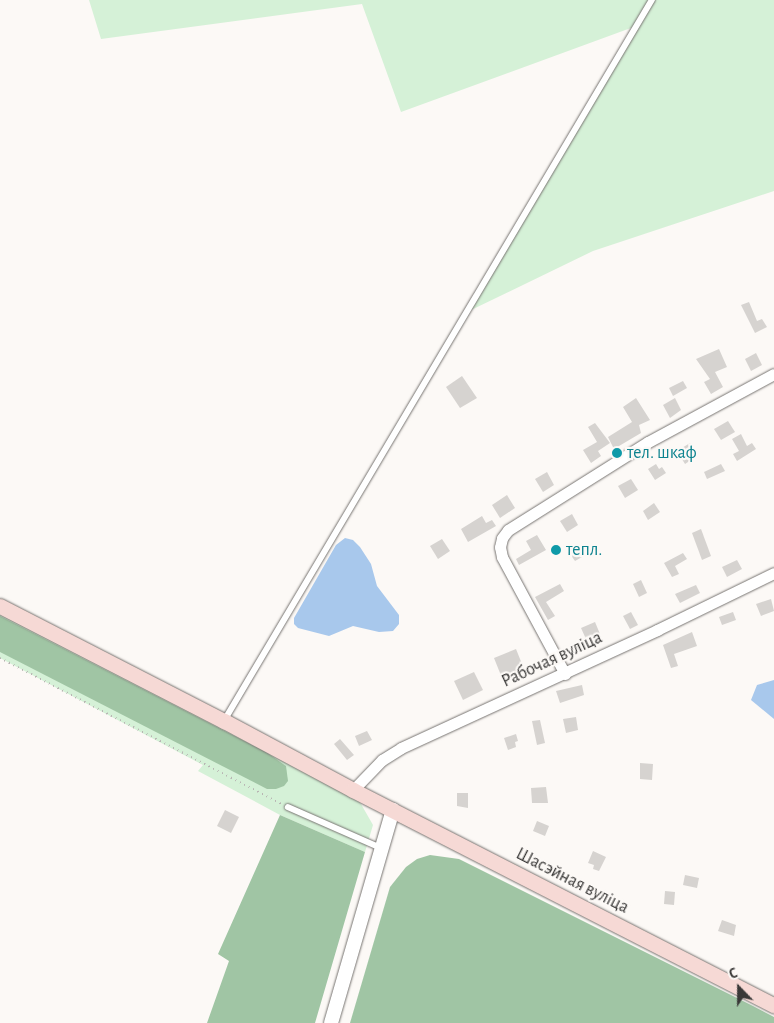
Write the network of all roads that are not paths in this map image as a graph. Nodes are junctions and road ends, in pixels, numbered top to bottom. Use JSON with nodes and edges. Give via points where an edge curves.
{"nodes":[{"id":1,"x":652,"y":0,"type":"edge"},
{"id":2,"x":774,"y":374,"type":"edge"},
{"id":3,"x":774,"y":573,"type":"edge"},
{"id":4,"x":0,"y":606,"type":"edge"},
{"id":5,"x":565,"y":674,"type":"junction"},
{"id":6,"x":224,"y":720,"type":"junction"},
{"id":7,"x":353,"y":790,"type":"junction"},
{"id":8,"x":288,"y":807,"type":"road end"},
{"id":9,"x":393,"y":810,"type":"junction"},
{"id":10,"x":381,"y":848,"type":"junction"},
{"id":11,"x":774,"y":1006,"type":"edge"},
{"id":12,"x":331,"y":1023,"type":"edge"}],
"edges":[{"from":1,"to":6,"type":"lane"},
{"from":2,"to":5,"type":"street","via":[[648,442],[508,530],[502,538],[502,557]]},
{"from":3,"to":5,"type":"street","name":"Рабочая вуліца"},
{"from":4,"to":6,"type":"main road","name":"Шасэйная вуліца"},
{"from":5,"to":7,"type":"street","name":"Рабочая вуліца","via":[[401,748],[374,767]]},
{"from":6,"to":7,"type":"main road","name":"Шасэйная вуліца"},
{"from":7,"to":9,"type":"main road","name":"Шасэйная вуліца"},
{"from":8,"to":10,"type":"lane"},
{"from":9,"to":10,"type":"street"},
{"from":9,"to":11,"type":"main road","name":"Шасэйная вуліца"},
{"from":10,"to":12,"type":"street"}]}
